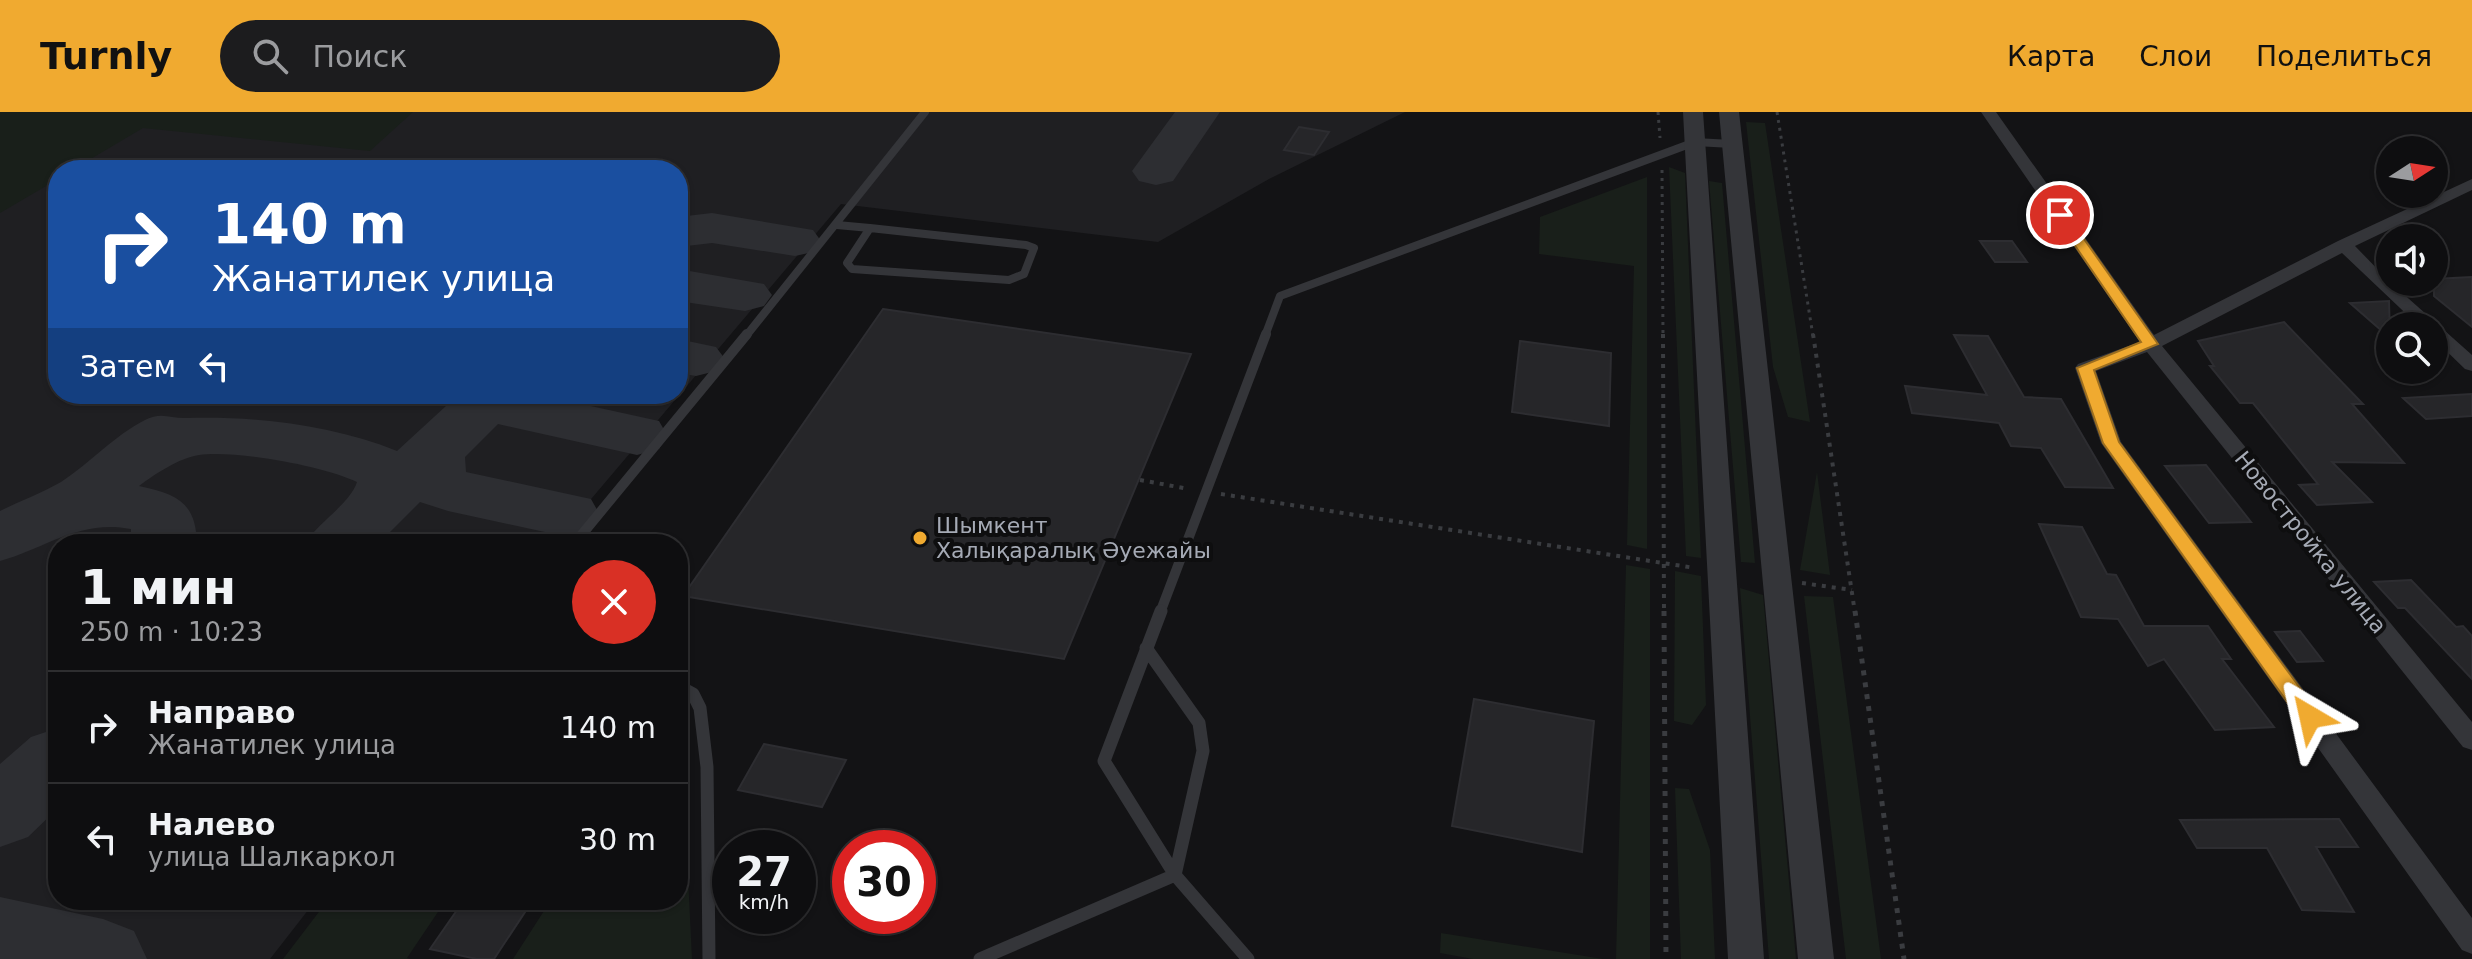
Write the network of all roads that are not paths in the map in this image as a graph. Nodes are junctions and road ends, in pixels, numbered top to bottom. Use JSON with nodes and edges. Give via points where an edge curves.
{"nodes":[{"id":1,"x":925,"y":112,"type":"edge"},
{"id":2,"x":1693,"y":112,"type":"edge"},
{"id":3,"x":1729,"y":112,"type":"edge"},
{"id":4,"x":1988,"y":112,"type":"edge"},
{"id":5,"x":1695,"y":142,"type":"junction"},
{"id":6,"x":1732,"y":144,"type":"junction"},
{"id":7,"x":2472,"y":184,"type":"edge"},
{"id":8,"x":837,"y":225,"type":"junction"},
{"id":9,"x":870,"y":228,"type":"junction"},
{"id":10,"x":2344,"y":245,"type":"junction"},
{"id":11,"x":2415,"y":312,"type":"edge"},
{"id":12,"x":2448,"y":343,"type":"edge"},
{"id":13,"x":2151,"y":344,"type":"junction"},
{"id":14,"x":2472,"y":365,"type":"edge"},
{"id":15,"x":582,"y":534,"type":"edge"},
{"id":16,"x":1146,"y":648,"type":"junction"},
{"id":17,"x":688,"y":691,"type":"edge"},
{"id":18,"x":2472,"y":740,"type":"edge"},
{"id":19,"x":1175,"y":875,"type":"junction"},
{"id":20,"x":2472,"y":941,"type":"edge"},
{"id":21,"x":709,"y":959,"type":"edge"},
{"id":22,"x":980,"y":959,"type":"edge"},
{"id":23,"x":1248,"y":959,"type":"edge"},
{"id":24,"x":1746,"y":959,"type":"edge"},
{"id":25,"x":1816,"y":959,"type":"edge"}],
"edges":[{"from":1,"to":8,"type":"lane"},
{"from":2,"to":5,"type":"street"},
{"from":3,"to":6,"type":"street"},
{"from":4,"to":13,"type":"street","name":"Новостройка улица"},
{"from":5,"to":6,"type":"lane"},
{"from":5,"to":16,"type":"lane","via":[[1280,296]]},
{"from":5,"to":24,"type":"street"},
{"from":6,"to":25,"type":"street"},
{"from":7,"to":10,"type":"street"},
{"from":8,"to":9,"type":"lane"},
{"from":8,"to":15,"type":"lane"},
{"from":9,"to":9,"type":"lane","via":[[1026,245],[1034,254],[1024,274],[1009,280],[852,269],[847,263]]},
{"from":10,"to":11,"type":"street"},
{"from":10,"to":13,"type":"street"},
{"from":12,"to":14,"type":"street"},
{"from":13,"to":18,"type":"street","name":"Новостройка улица"},
{"from":13,"to":20,"type":"street","via":[[2085,368],[2111,443]]},
{"from":16,"to":19,"type":"lane","via":[[1199,723],[1203,751]]},
{"from":16,"to":19,"type":"lane","via":[[1104,761]]},
{"from":17,"to":21,"type":"lane","via":[[700,708],[707,767]]},
{"from":19,"to":22,"type":"lane"},
{"from":19,"to":23,"type":"lane"}]}
